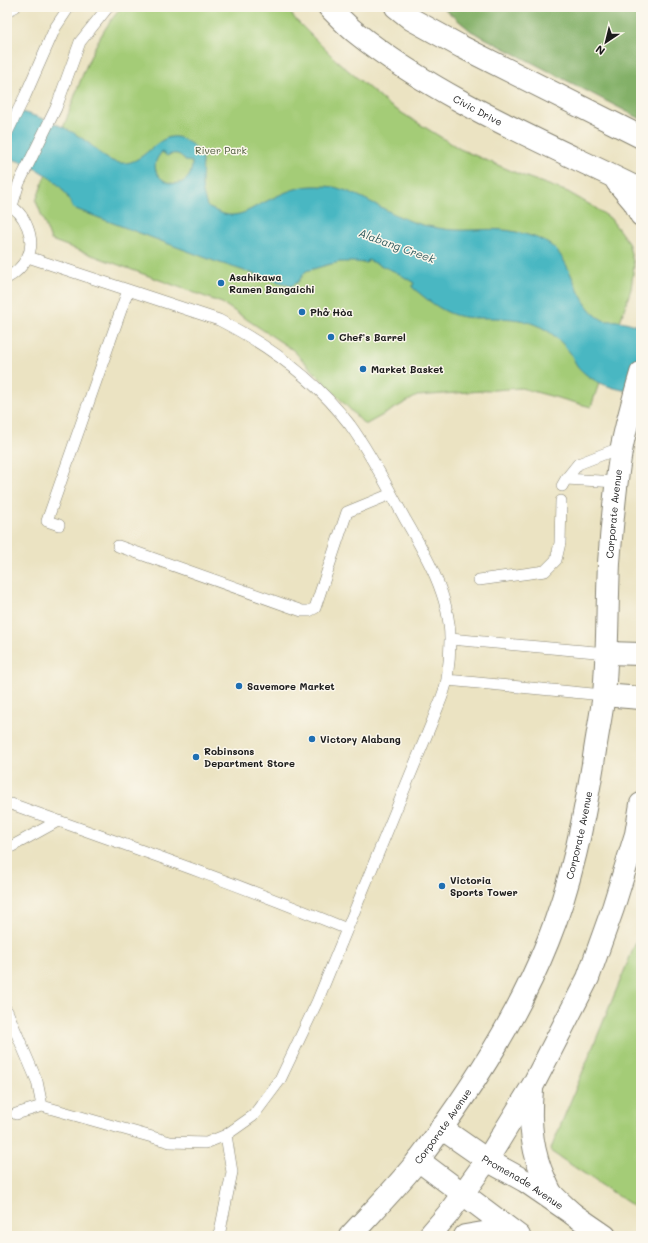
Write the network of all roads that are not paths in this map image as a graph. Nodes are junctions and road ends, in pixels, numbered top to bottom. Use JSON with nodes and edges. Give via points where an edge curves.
{"nodes":[{"id":1,"x":15,"y":7,"type":"edge"},
{"id":2,"x":70,"y":7,"type":"edge"},
{"id":3,"x":108,"y":7,"type":"edge"},
{"id":4,"x":329,"y":7,"type":"edge"},
{"id":5,"x":396,"y":7,"type":"edge"},
{"id":6,"x":7,"y":11,"type":"edge"},
{"id":7,"x":7,"y":133,"type":"edge"},
{"id":8,"x":641,"y":137,"type":"edge"},
{"id":9,"x":612,"y":176,"type":"junction"},
{"id":10,"x":641,"y":190,"type":"edge"},
{"id":11,"x":10,"y":205,"type":"edge"},
{"id":12,"x":641,"y":215,"type":"edge"},
{"id":13,"x":28,"y":257,"type":"junction"},
{"id":14,"x":7,"y":278,"type":"edge"},
{"id":15,"x":128,"y":290,"type":"junction"},
{"id":16,"x":641,"y":373,"type":"edge"},
{"id":17,"x":623,"y":440,"type":"junction"},
{"id":18,"x":617,"y":482,"type":"junction"},
{"id":19,"x":391,"y":494,"type":"junction"},
{"id":20,"x":561,"y":501,"type":"dead end"},
{"id":21,"x":59,"y":525,"type":"dead end"},
{"id":22,"x":118,"y":546,"type":"dead end"},
{"id":23,"x":479,"y":580,"type":"dead end"},
{"id":24,"x":450,"y":639,"type":"junction"},
{"id":25,"x":607,"y":653,"type":"junction"},
{"id":26,"x":641,"y":654,"type":"edge"},
{"id":27,"x":447,"y":680,"type":"junction"},
{"id":28,"x":603,"y":695,"type":"junction"},
{"id":29,"x":641,"y":698,"type":"edge"},
{"id":30,"x":641,"y":804,"type":"edge"},
{"id":31,"x":7,"y":805,"type":"edge"},
{"id":32,"x":58,"y":821,"type":"junction"},
{"id":33,"x":638,"y":828,"type":"edge"},
{"id":34,"x":7,"y":849,"type":"edge"},
{"id":35,"x":347,"y":929,"type":"junction"},
{"id":36,"x":7,"y":1011,"type":"edge"},
{"id":37,"x":533,"y":1085,"type":"junction"},
{"id":38,"x":42,"y":1106,"type":"junction"},
{"id":39,"x":16,"y":1114,"type":"dead end"},
{"id":40,"x":441,"y":1128,"type":"junction"},
{"id":41,"x":226,"y":1135,"type":"junction"},
{"id":42,"x":418,"y":1160,"type":"junction"},
{"id":43,"x":487,"y":1160,"type":"junction"},
{"id":44,"x":463,"y":1194,"type":"junction"},
{"id":45,"x":574,"y":1216,"type":"junction"},
{"id":46,"x":217,"y":1236,"type":"edge"},
{"id":47,"x":350,"y":1236,"type":"edge"},
{"id":48,"x":429,"y":1236,"type":"edge"},
{"id":49,"x":464,"y":1236,"type":"edge"},
{"id":50,"x":499,"y":1236,"type":"edge"},
{"id":51,"x":519,"y":1236,"type":"edge"},
{"id":52,"x":605,"y":1236,"type":"edge"}],
"edges":[{"from":1,"to":6,"type":"lane"},
{"from":2,"to":7,"type":"lane","via":[[55,28]]},
{"from":3,"to":11,"type":"lane","via":[[80,42],[56,108]]},
{"from":4,"to":9,"type":"main road","name":"Civic Drive","via":[[354,32],[442,91]]},
{"from":5,"to":8,"type":"main road","via":[[411,19],[462,47]]},
{"from":9,"to":10,"type":"main road","name":"Civic Drive"},
{"from":9,"to":12,"type":"main road","via":[[634,202]]},
{"from":11,"to":13,"type":"lane","via":[[25,220],[30,238]]},
{"from":13,"to":14,"type":"lane","via":[[17,273]]},
{"from":13,"to":15,"type":"lane"},
{"from":15,"to":19,"type":"lane","via":[[219,320],[274,352],[303,375],[350,426]]},
{"from":15,"to":21,"type":"lane","via":[[47,521]]},
{"from":16,"to":17,"type":"main road","name":"Corporate Avenue"},
{"from":17,"to":18,"type":"main road","name":"Corporate Avenue"},
{"from":17,"to":18,"type":"lane","via":[[578,464],[564,482]]},
{"from":18,"to":25,"type":"main road","name":"Corporate Avenue","via":[[610,562]]},
{"from":19,"to":22,"type":"lane","via":[[347,512],[315,608],[310,611],[302,611]]},
{"from":19,"to":24,"type":"lane","via":[[426,556],[445,605]]},
{"from":20,"to":23,"type":"lane","via":[[560,543],[556,560],[544,571]]},
{"from":24,"to":25,"type":"lane"},
{"from":24,"to":27,"type":"lane"},
{"from":25,"to":26,"type":"main road"},
{"from":25,"to":28,"type":"main road","name":"Corporate Avenue"},
{"from":27,"to":28,"type":"lane"},
{"from":27,"to":35,"type":"lane"},
{"from":28,"to":29,"type":"main road"},
{"from":28,"to":40,"type":"main road","name":"Corporate Avenue","via":[[577,850],[548,941],[502,1035]]},
{"from":30,"to":33,"type":"main road"},
{"from":31,"to":32,"type":"lane"},
{"from":32,"to":34,"type":"lane"},
{"from":32,"to":35,"type":"lane","via":[[243,887]]},
{"from":33,"to":37,"type":"main road","via":[[588,978]]},
{"from":35,"to":41,"type":"lane","via":[[280,1080],[253,1116]]},
{"from":36,"to":38,"type":"lane","via":[[37,1082]]},
{"from":37,"to":43,"type":"main road"},
{"from":37,"to":45,"type":"main road","via":[[530,1108],[534,1152],[551,1193]]},
{"from":38,"to":39,"type":"lane"},
{"from":38,"to":41,"type":"lane","via":[[170,1142],[206,1143]]},
{"from":40,"to":42,"type":"main road","name":"Corporate Avenue"},
{"from":40,"to":43,"type":"main road","name":"Promenade Avenue"},
{"from":41,"to":46,"type":"lane","via":[[232,1172]]},
{"from":42,"to":44,"type":"main road"},
{"from":42,"to":47,"type":"main road","name":"Corporate Avenue"},
{"from":43,"to":44,"type":"main road"},
{"from":43,"to":45,"type":"main road","name":"Promenade Avenue","via":[[525,1181]]},
{"from":44,"to":48,"type":"main road"},
{"from":44,"to":51,"type":"main road"},
{"from":45,"to":52,"type":"main road","name":"Promenade Avenue"},
{"from":49,"to":50,"type":"main road","via":[[483,1233]]}]}
